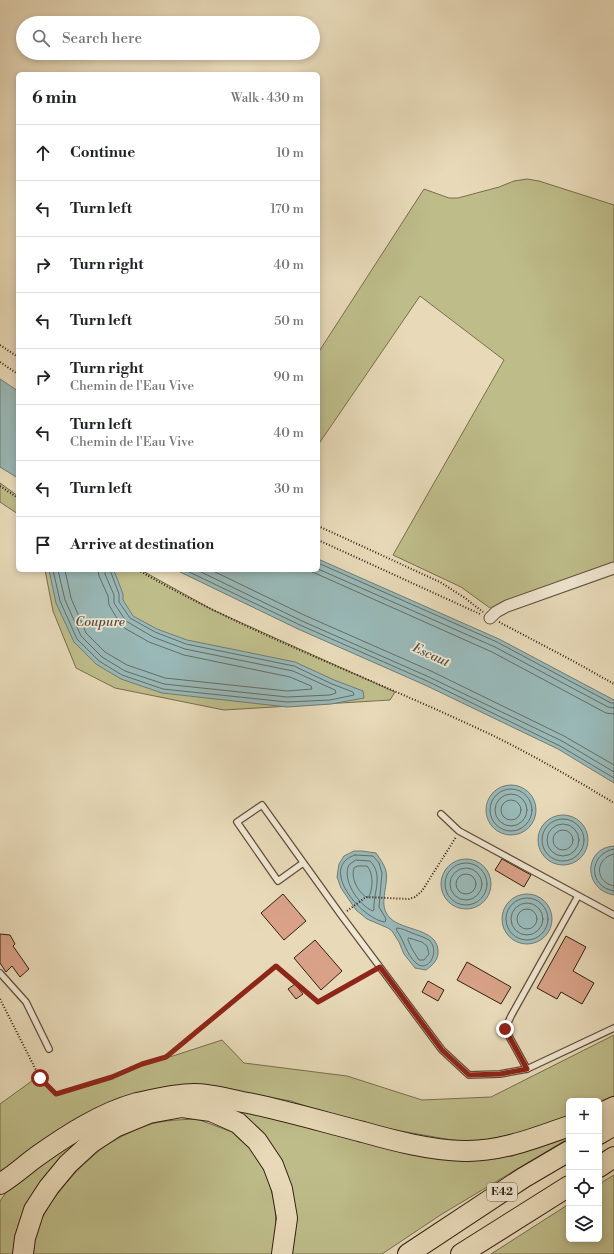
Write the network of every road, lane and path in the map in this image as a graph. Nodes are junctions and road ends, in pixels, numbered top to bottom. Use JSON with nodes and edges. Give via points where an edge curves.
{"nodes":[{"id":1,"x":0,"y":345,"type":"edge"},
{"id":2,"x":16,"y":356,"type":"edge"},
{"id":3,"x":0,"y":362,"type":"edge"},
{"id":4,"x":16,"y":373,"type":"edge"},
{"id":5,"x":0,"y":486,"type":"edge"},
{"id":6,"x":16,"y":497,"type":"edge"},
{"id":7,"x":320,"y":527,"type":"edge"},
{"id":8,"x":320,"y":541,"type":"edge"},
{"id":9,"x":614,"y":568,"type":"edge"},
{"id":10,"x":142,"y":572,"type":"edge"},
{"id":11,"x":490,"y":618,"type":"junction"},
{"id":12,"x":508,"y":627,"type":"dead end"},
{"id":13,"x":614,"y":684,"type":"edge"},
{"id":14,"x":614,"y":803,"type":"edge"},
{"id":15,"x":441,"y":814,"type":"dead end"},
{"id":16,"x":459,"y":831,"type":"junction"},
{"id":17,"x":303,"y":863,"type":"junction"},
{"id":18,"x":578,"y":896,"type":"junction"},
{"id":19,"x":349,"y":910,"type":"dead end"},
{"id":20,"x":614,"y":915,"type":"edge"},
{"id":21,"x":380,"y":967,"type":"junction"},
{"id":22,"x":0,"y":973,"type":"edge"},
{"id":23,"x":0,"y":999,"type":"edge"},
{"id":24,"x":614,"y":1028,"type":"edge"},
{"id":25,"x":49,"y":1049,"type":"dead end"},
{"id":26,"x":527,"y":1069,"type":"junction"},
{"id":27,"x":614,"y":1107,"type":"edge"},
{"id":28,"x":602,"y":1113,"type":"edge"},
{"id":29,"x":614,"y":1125,"type":"edge"},
{"id":30,"x":566,"y":1127,"type":"edge"},
{"id":31,"x":602,"y":1132,"type":"edge"},
{"id":32,"x":566,"y":1153,"type":"edge"},
{"id":33,"x":614,"y":1157,"type":"edge"},
{"id":34,"x":602,"y":1166,"type":"edge"},
{"id":35,"x":3,"y":1185,"type":"edge"},
{"id":36,"x":566,"y":1188,"type":"edge"},
{"id":37,"x":23,"y":1254,"type":"edge"},
{"id":38,"x":282,"y":1254,"type":"edge"},
{"id":39,"x":408,"y":1254,"type":"edge"},
{"id":40,"x":461,"y":1254,"type":"edge"}],
"edges":[{"from":1,"to":2,"type":"path"},
{"from":3,"to":4,"type":"path"},
{"from":5,"to":6,"type":"path"},
{"from":7,"to":11,"type":"path","via":[[440,582]]},
{"from":8,"to":11,"type":"path"},
{"from":9,"to":11,"type":"street","via":[[507,606]]},
{"from":10,"to":14,"type":"path","via":[[213,610],[496,738],[573,778]]},
{"from":12,"to":13,"type":"path"},
{"from":15,"to":16,"type":"lane"},
{"from":16,"to":18,"type":"lane"},
{"from":16,"to":19,"type":"path","via":[[422,891],[415,897],[366,897]]},
{"from":17,"to":17,"type":"lane","via":[[262,805],[237,822],[278,881]]},
{"from":17,"to":21,"type":"lane"},
{"from":18,"to":20,"type":"lane"},
{"from":18,"to":26,"type":"lane","via":[[505,1029]]},
{"from":21,"to":23,"type":"path","via":[[318,1002],[276,966],[166,1057],[56,1094],[40,1078]]},
{"from":21,"to":26,"type":"lane","via":[[442,1050],[469,1075],[500,1074]]},
{"from":22,"to":25,"type":"lane","via":[[26,1002]]},
{"from":24,"to":26,"type":"lane"},
{"from":27,"to":28,"type":"highway"},
{"from":29,"to":31,"type":"highway"},
{"from":30,"to":35,"type":"highway","via":[[492,1150],[463,1151],[425,1147],[278,1109],[194,1094],[136,1104],[85,1125],[36,1157]]},
{"from":32,"to":39,"type":"highway","number":"E42"},
{"from":33,"to":34,"type":"highway"},
{"from":36,"to":40,"type":"highway","number":"E42"},
{"from":37,"to":38,"type":"highway","via":[[34,1210],[68,1164],[87,1146],[115,1127],[150,1114],[182,1107],[211,1111],[238,1123],[257,1141],[273,1165],[282,1189],[287,1218]]}]}
